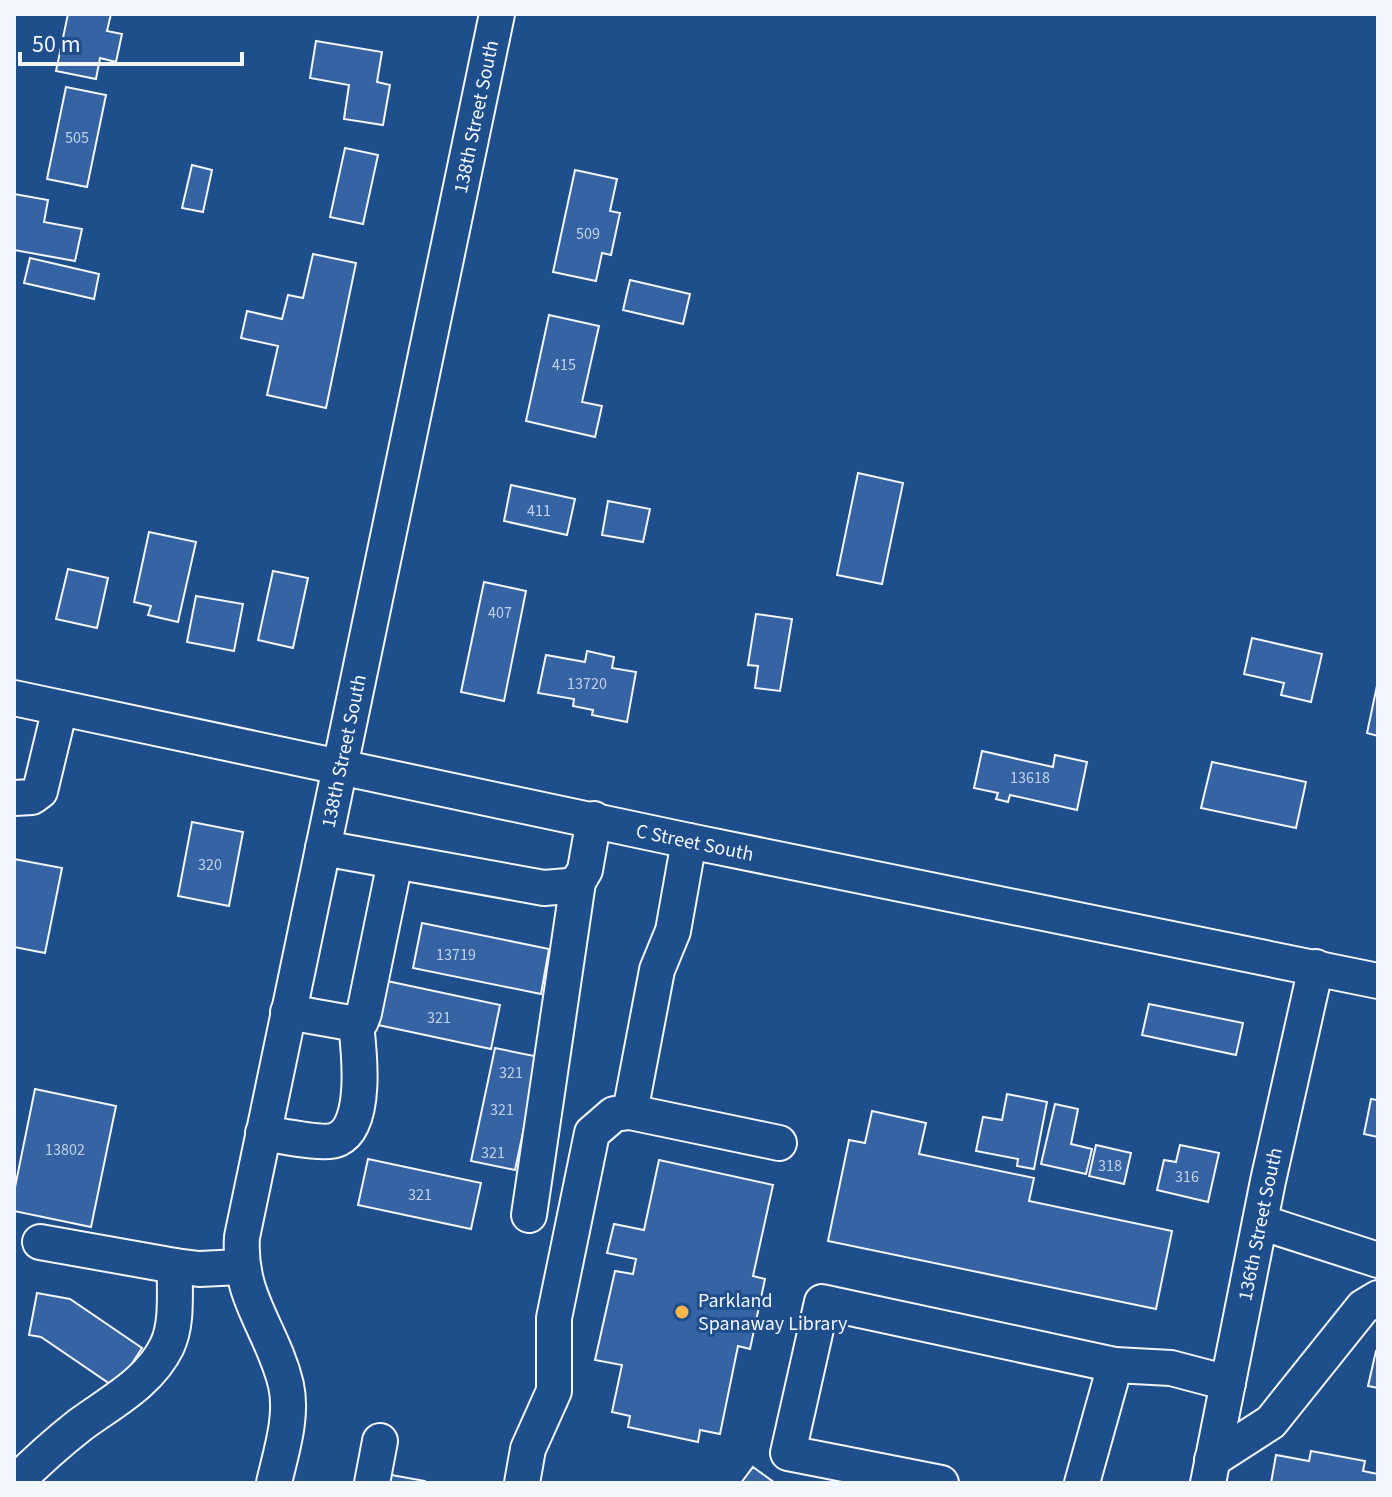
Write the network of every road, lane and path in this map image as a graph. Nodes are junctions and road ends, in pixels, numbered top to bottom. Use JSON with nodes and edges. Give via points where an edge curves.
{"nodes":[{"id":1,"x":497,"y":14,"type":"edge"},
{"id":2,"x":14,"y":698,"type":"edge"},
{"id":3,"x":60,"y":708,"type":"junction"},
{"id":4,"x":338,"y":767,"type":"junction"},
{"id":5,"x":14,"y":798,"type":"edge"},
{"id":6,"x":594,"y":819,"type":"junction"},
{"id":7,"x":689,"y":841,"type":"junction"},
{"id":8,"x":323,"y":848,"type":"junction"},
{"id":9,"x":395,"y":862,"type":"junction"},
{"id":10,"x":578,"y":882,"type":"junction"},
{"id":11,"x":1316,"y":967,"type":"junction"},
{"id":12,"x":1378,"y":981,"type":"edge"},
{"id":13,"x":288,"y":1012,"type":"junction"},
{"id":14,"x":356,"y":1024,"type":"junction"},
{"id":15,"x":630,"y":1112,"type":"junction"},
{"id":16,"x":263,"y":1133,"type":"junction"},
{"id":17,"x":779,"y":1143,"type":"dead end"},
{"id":18,"x":529,"y":1215,"type":"dead end"},
{"id":19,"x":1260,"y":1222,"type":"junction"},
{"id":20,"x":40,"y":1242,"type":"dead end"},
{"id":21,"x":1378,"y":1260,"type":"edge"},
{"id":22,"x":175,"y":1266,"type":"junction"},
{"id":23,"x":241,"y":1267,"type":"junction"},
{"id":24,"x":1378,"y":1298,"type":"edge"},
{"id":25,"x":1115,"y":1365,"type":"junction"},
{"id":26,"x":1228,"y":1383,"type":"junction"},
{"id":27,"x":380,"y":1441,"type":"dead end"},
{"id":28,"x":1210,"y":1472,"type":"edge"},
{"id":29,"x":533,"y":1481,"type":"edge"},
{"id":30,"x":15,"y":1483,"type":"edge"},
{"id":31,"x":274,"y":1483,"type":"edge"},
{"id":32,"x":372,"y":1483,"type":"edge"},
{"id":33,"x":941,"y":1483,"type":"edge"},
{"id":34,"x":1082,"y":1483,"type":"edge"}],
"edges":[{"from":1,"to":4,"type":"street","name":"138th Street South"},
{"from":2,"to":3,"type":"street","name":"C Street South"},
{"from":3,"to":4,"type":"street","name":"C Street South"},
{"from":3,"to":5,"type":"street","via":[[40,791]]},
{"from":4,"to":6,"type":"street","name":"C Street South"},
{"from":4,"to":8,"type":"street","name":"138th Street South"},
{"from":6,"to":7,"type":"street","name":"C Street South"},
{"from":6,"to":10,"type":"street"},
{"from":7,"to":11,"type":"street","name":"C Street South"},
{"from":7,"to":15,"type":"street"},
{"from":8,"to":9,"type":"street"},
{"from":8,"to":13,"type":"street","name":"138th Street South"},
{"from":9,"to":10,"type":"street","via":[[544,888]]},
{"from":9,"to":14,"type":"street","via":[[364,1013]]},
{"from":10,"to":18,"type":"street"},
{"from":11,"to":12,"type":"street","name":"C Street South"},
{"from":11,"to":19,"type":"street","name":"136th Street South"},
{"from":13,"to":14,"type":"street"},
{"from":13,"to":16,"type":"street","name":"138th Street South"},
{"from":14,"to":16,"type":"street","via":[[359,1085],[346,1132],[327,1141]]},
{"from":15,"to":17,"type":"street"},
{"from":15,"to":29,"type":"street","via":[[614,1114],[592,1133],[554,1318],[554,1391],[528,1449]]},
{"from":16,"to":23,"type":"street","name":"138th Street South"},
{"from":19,"to":21,"type":"street"},
{"from":19,"to":26,"type":"street","name":"136th Street South"},
{"from":20,"to":22,"type":"street"},
{"from":22,"to":23,"type":"street"},
{"from":22,"to":30,"type":"street","via":[[167,1346],[120,1399],[82,1423]]},
{"from":23,"to":31,"type":"street","name":"138th Street South","via":[[286,1385],[288,1415]]},
{"from":24,"to":28,"type":"street","via":[[1363,1307],[1271,1422]]},
{"from":25,"to":26,"type":"street","via":[[1171,1368]]},
{"from":25,"to":33,"type":"street","via":[[822,1302],[788,1453]]},
{"from":25,"to":34,"type":"street"},
{"from":26,"to":28,"type":"street","name":"136th Street South"},
{"from":27,"to":32,"type":"street"}]}
